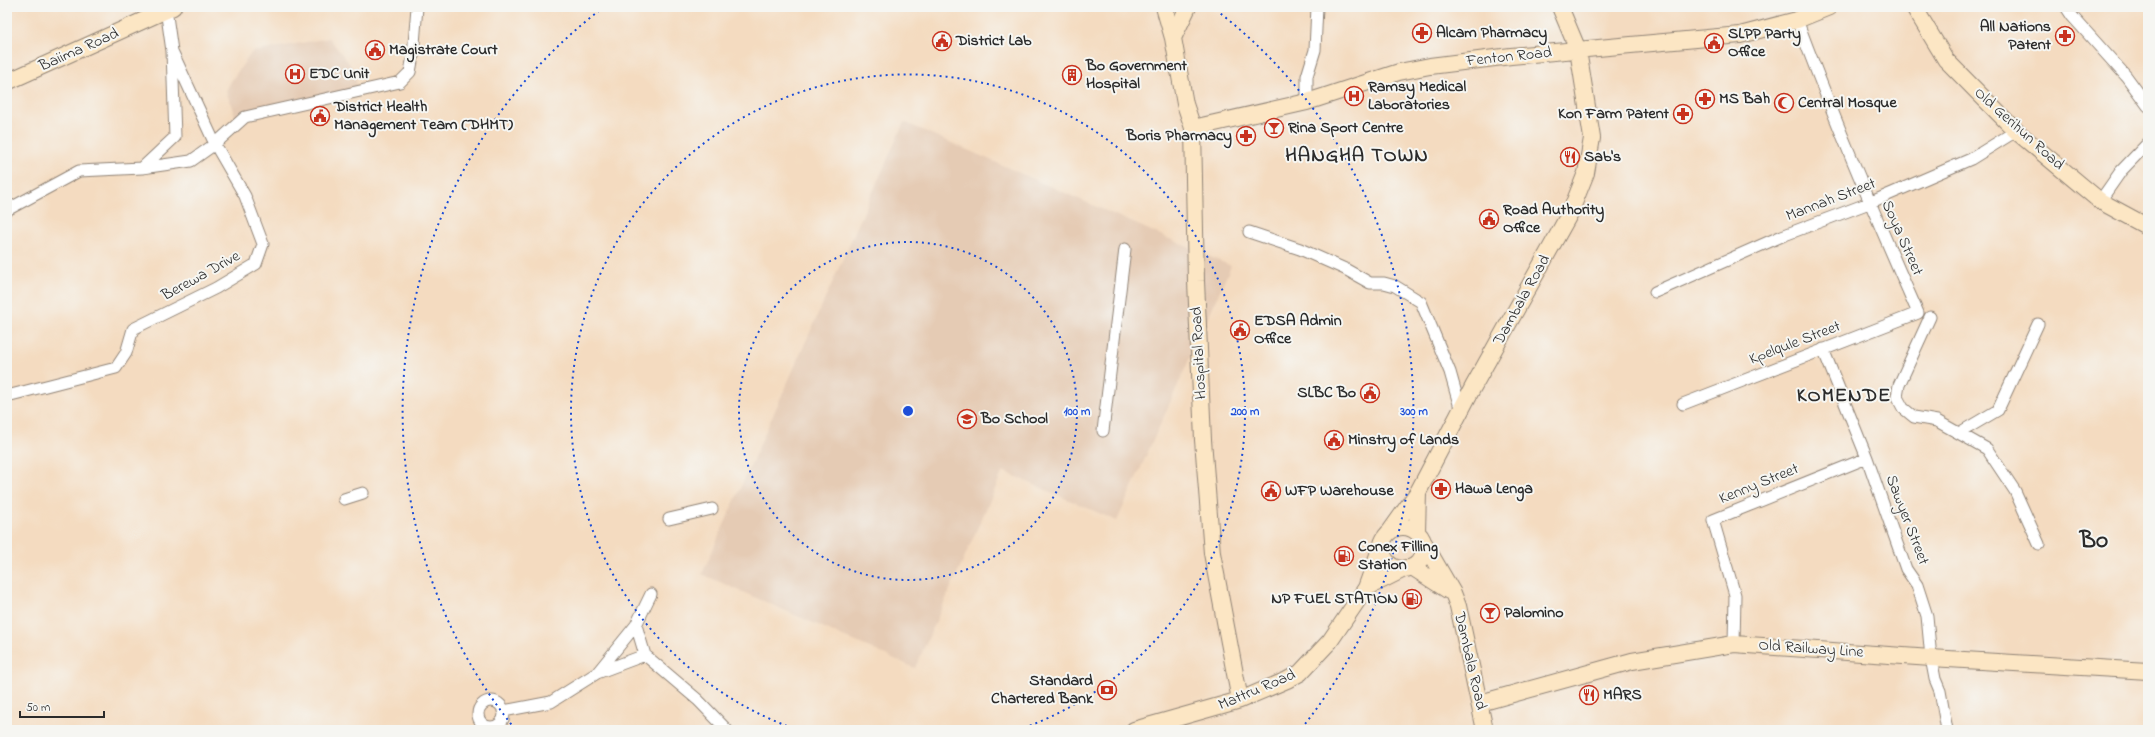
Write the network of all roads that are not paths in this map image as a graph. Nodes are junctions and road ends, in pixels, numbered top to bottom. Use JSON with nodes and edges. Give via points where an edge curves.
{"nodes":[{"id":1,"x":417,"y":7,"type":"edge"},
{"id":2,"x":1164,"y":7,"type":"edge"},
{"id":3,"x":1188,"y":7,"type":"edge"},
{"id":4,"x":1317,"y":7,"type":"edge"},
{"id":5,"x":1560,"y":7,"type":"edge"},
{"id":6,"x":1829,"y":7,"type":"edge"},
{"id":7,"x":1914,"y":7,"type":"edge"},
{"id":8,"x":2066,"y":7,"type":"edge"},
{"id":9,"x":170,"y":8,"type":"edge"},
{"id":10,"x":1797,"y":20,"type":"junction"},
{"id":11,"x":1173,"y":38,"type":"junction"},
{"id":12,"x":1578,"y":50,"type":"junction"},
{"id":13,"x":172,"y":51,"type":"junction"},
{"id":14,"x":7,"y":82,"type":"edge"},
{"id":15,"x":1307,"y":102,"type":"junction"},
{"id":16,"x":2148,"y":106,"type":"edge"},
{"id":17,"x":1193,"y":128,"type":"junction"},
{"id":18,"x":2016,"y":131,"type":"junction"},
{"id":19,"x":2148,"y":143,"type":"edge"},
{"id":20,"x":215,"y":144,"type":"junction"},
{"id":21,"x":142,"y":168,"type":"junction"},
{"id":22,"x":2100,"y":201,"type":"junction"},
{"id":23,"x":1869,"y":203,"type":"junction"},
{"id":24,"x":7,"y":210,"type":"edge"},
{"id":25,"x":2148,"y":227,"type":"edge"},
{"id":26,"x":1249,"y":232,"type":"dead end"},
{"id":27,"x":1126,"y":249,"type":"dead end"},
{"id":28,"x":1655,"y":292,"type":"dead end"},
{"id":29,"x":1918,"y":313,"type":"joint"},
{"id":30,"x":1930,"y":317,"type":"dead end"},
{"id":31,"x":2038,"y":324,"type":"dead end"},
{"id":32,"x":1823,"y":349,"type":"junction"},
{"id":33,"x":7,"y":396,"type":"edge"},
{"id":34,"x":1683,"y":404,"type":"dead end"},
{"id":35,"x":1461,"y":411,"type":"junction"},
{"id":36,"x":1103,"y":432,"type":"dead end"},
{"id":37,"x":1959,"y":432,"type":"junction"},
{"id":38,"x":1867,"y":458,"type":"junction"},
{"id":39,"x":1418,"y":492,"type":"junction"},
{"id":40,"x":364,"y":493,"type":"dead end"},
{"id":41,"x":344,"y":499,"type":"dead end"},
{"id":42,"x":712,"y":509,"type":"dead end"},
{"id":43,"x":669,"y":519,"type":"dead end"},
{"id":44,"x":1387,"y":536,"type":"junction"},
{"id":45,"x":1420,"y":537,"type":"junction"},
{"id":46,"x":2039,"y":544,"type":"dead end"},
{"id":47,"x":1409,"y":568,"type":"junction"},
{"id":48,"x":1366,"y":588,"type":"junction"},
{"id":49,"x":1452,"y":593,"type":"junction"},
{"id":50,"x":651,"y":594,"type":"dead end"},
{"id":51,"x":636,"y":625,"type":"junction"},
{"id":52,"x":1734,"y":644,"type":"junction"},
{"id":53,"x":645,"y":655,"type":"junction"},
{"id":54,"x":1931,"y":658,"type":"junction"},
{"id":55,"x":2148,"y":671,"type":"edge"},
{"id":56,"x":597,"y":674,"type":"junction"},
{"id":57,"x":1240,"y":700,"type":"junction"},
{"id":58,"x":1480,"y":703,"type":"junction"},
{"id":59,"x":503,"y":711,"type":"dead end"},
{"id":60,"x":727,"y":730,"type":"edge"},
{"id":61,"x":1134,"y":730,"type":"edge"},
{"id":62,"x":1485,"y":730,"type":"edge"},
{"id":63,"x":1947,"y":730,"type":"edge"}],
"edges":[{"from":1,"to":20,"type":"street","via":[[414,56],[410,72],[400,82],[245,117]]},
{"from":2,"to":11,"type":"street","name":"Hospital Road"},
{"from":3,"to":11,"type":"street"},
{"from":4,"to":15,"type":"street","via":[[1315,50],[1307,76]]},
{"from":5,"to":12,"type":"street","name":"Dambala Road"},
{"from":6,"to":10,"type":"street","name":"Fenton Road"},
{"from":7,"to":18,"type":"street","name":"Old Gerihun Road","via":[[1946,60]]},
{"from":8,"to":16,"type":"street","via":[[2126,76]]},
{"from":9,"to":13,"type":"street"},
{"from":9,"to":14,"type":"street","name":"Baiima Road"},
{"from":10,"to":12,"type":"street","name":"Fenton Road","via":[[1740,35]]},
{"from":10,"to":23,"type":"street","name":"Soya Street","via":[[1832,115]]},
{"from":11,"to":17,"type":"street","name":"Hospital Road","via":[[1185,104]]},
{"from":12,"to":15,"type":"street","name":"Fenton Road","via":[[1423,67],[1399,72]]},
{"from":12,"to":35,"type":"street","name":"Dambala Road","via":[[1592,138],[1586,173],[1570,212]]},
{"from":13,"to":20,"type":"street","name":"Berewa Drive"},
{"from":13,"to":21,"type":"street","via":[[175,137]]},
{"from":15,"to":17,"type":"street","name":"Fenton Road"},
{"from":17,"to":57,"type":"street","name":"Hospital Road","via":[[1203,440],[1212,546]]},
{"from":18,"to":22,"type":"street","name":"Old Gerihun Road"},
{"from":18,"to":23,"type":"street","name":"Mannah Street","via":[[1971,159]]},
{"from":19,"to":22,"type":"street","via":[[2121,172]]},
{"from":20,"to":21,"type":"street","via":[[191,161]]},
{"from":20,"to":33,"type":"street","name":"Berewa Drive","via":[[245,196],[263,244],[256,264],[216,288],[133,330],[126,353],[116,368]]},
{"from":21,"to":24,"type":"street","via":[[79,171]]},
{"from":22,"to":25,"type":"street","name":"Old Gerihun Road"},
{"from":23,"to":28,"type":"street","name":"Mannah Street","via":[[1782,236]]},
{"from":23,"to":29,"type":"street","name":"Soya Street"},
{"from":26,"to":35,"type":"street","via":[[1300,249],[1370,283],[1395,286],[1421,302],[1450,372]]},
{"from":27,"to":36,"type":"street"},
{"from":29,"to":32,"type":"street","name":"Kpelqule Street"},
{"from":30,"to":37,"type":"street","via":[[1899,385],[1897,397],[1914,417],[1938,420]]},
{"from":31,"to":37,"type":"street","via":[[1998,410]]},
{"from":32,"to":34,"type":"street","name":"Kpelqule Street"},
{"from":32,"to":38,"type":"street","name":"Sawyer Street"},
{"from":35,"to":39,"type":"street","name":"Dambala Road"},
{"from":37,"to":46,"type":"street","via":[[1987,449],[2015,491]]},
{"from":38,"to":52,"type":"street","name":"Kenny Street","via":[[1713,520],[1736,595]]},
{"from":38,"to":54,"type":"street","name":"Sawyer Street","via":[[1906,569],[1917,585],[1926,616]]},
{"from":39,"to":44,"type":"street","name":"Dambala Road"},
{"from":39,"to":45,"type":"street","name":"Dambala Road"},
{"from":40,"to":41,"type":"street"},
{"from":42,"to":43,"type":"street"},
{"from":44,"to":45,"type":"street","via":[[1404,527]]},
{"from":44,"to":47,"type":"street","via":[[1384,555],[1387,561],[1399,568]]},
{"from":44,"to":48,"type":"street","name":"Mattru Road"},
{"from":45,"to":47,"type":"street","via":[[1422,557]]},
{"from":45,"to":49,"type":"street","name":"Dambala Road"},
{"from":47,"to":48,"type":"street","name":"Mattru Road"},
{"from":47,"to":49,"type":"street","name":"Dambala Road"},
{"from":48,"to":57,"type":"street","name":"Mattru Road","via":[[1330,640],[1300,673]]},
{"from":49,"to":58,"type":"street","name":"Dambala Road","via":[[1458,606]]},
{"from":50,"to":51,"type":"street"},
{"from":51,"to":53,"type":"street"},
{"from":51,"to":56,"type":"street"},
{"from":52,"to":54,"type":"street","name":"Old Railway Line"},
{"from":52,"to":58,"type":"street","name":"Old Railway Line","via":[[1632,661]]},
{"from":53,"to":56,"type":"street"},
{"from":53,"to":60,"type":"street","via":[[698,700]]},
{"from":54,"to":55,"type":"street","name":"Old Railway Line"},
{"from":54,"to":63,"type":"street","name":"Sawyer Street"},
{"from":56,"to":59,"type":"street","via":[[552,702]]},
{"from":57,"to":61,"type":"street","name":"Mattru Road"},
{"from":58,"to":62,"type":"street","name":"Dambala Road"}]}
